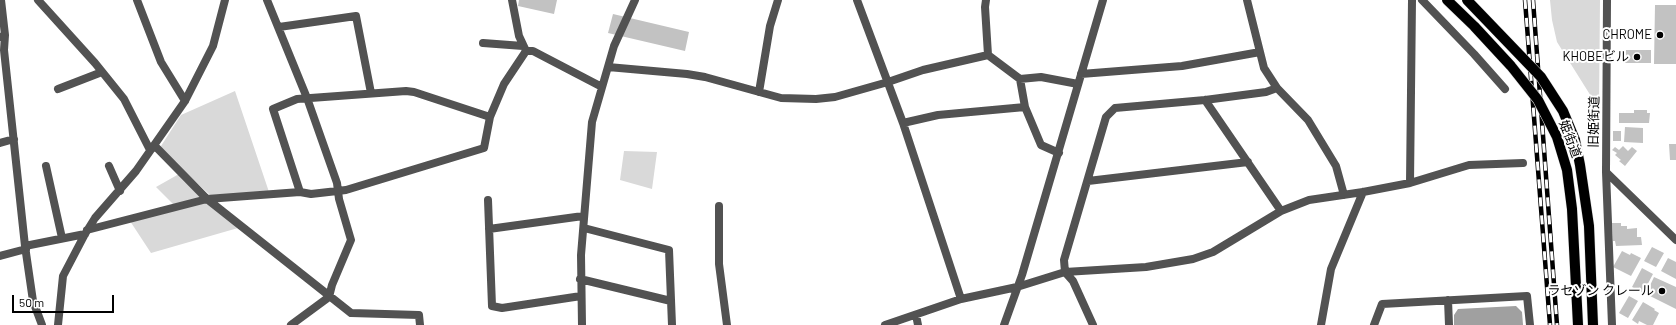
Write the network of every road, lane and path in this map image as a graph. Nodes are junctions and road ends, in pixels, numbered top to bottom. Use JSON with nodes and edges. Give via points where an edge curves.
{"nodes":[{"id":1,"x":1,"y":0,"type":"edge"},
{"id":2,"x":38,"y":0,"type":"edge"},
{"id":3,"x":137,"y":0,"type":"edge"},
{"id":4,"x":225,"y":0,"type":"edge"},
{"id":5,"x":267,"y":0,"type":"edge"},
{"id":6,"x":512,"y":0,"type":"edge"},
{"id":7,"x":635,"y":0,"type":"edge"},
{"id":8,"x":778,"y":0,"type":"edge"},
{"id":9,"x":856,"y":0,"type":"edge"},
{"id":10,"x":986,"y":0,"type":"edge"},
{"id":11,"x":1103,"y":0,"type":"edge"},
{"id":12,"x":1247,"y":0,"type":"edge"},
{"id":13,"x":1412,"y":0,"type":"edge"},
{"id":14,"x":1422,"y":0,"type":"edge"},
{"id":15,"x":1447,"y":0,"type":"edge"},
{"id":16,"x":1467,"y":0,"type":"edge"},
{"id":17,"x":1607,"y":0,"type":"edge"},
{"id":18,"x":279,"y":27,"type":"junction"},
{"id":19,"x":2,"y":36,"type":"edge"},
{"id":20,"x":483,"y":43,"type":"dead end"},
{"id":21,"x":525,"y":49,"type":"junction"},
{"id":22,"x":1260,"y":52,"type":"junction"},
{"id":23,"x":988,"y":55,"type":"junction"},
{"id":24,"x":608,"y":67,"type":"junction"},
{"id":25,"x":102,"y":72,"type":"junction"},
{"id":26,"x":1082,"y":74,"type":"junction"},
{"id":27,"x":1020,"y":78,"type":"junction"},
{"id":28,"x":888,"y":82,"type":"junction"},
{"id":29,"x":1078,"y":84,"type":"junction"},
{"id":30,"x":602,"y":87,"type":"junction"},
{"id":31,"x":1277,"y":88,"type":"junction"},
{"id":32,"x":58,"y":89,"type":"dead end"},
{"id":33,"x":1505,"y":89,"type":"dead end"},
{"id":34,"x":759,"y":92,"type":"junction"},
{"id":35,"x":371,"y":93,"type":"junction"},
{"id":36,"x":307,"y":98,"type":"junction"},
{"id":37,"x":1205,"y":100,"type":"junction"},
{"id":38,"x":185,"y":101,"type":"junction"},
{"id":39,"x":1025,"y":107,"type":"junction"},
{"id":40,"x":490,"y":117,"type":"junction"},
{"id":41,"x":903,"y":123,"type":"junction"},
{"id":42,"x":14,"y":139,"type":"junction"},
{"id":43,"x":0,"y":143,"type":"edge"},
{"id":44,"x":152,"y":148,"type":"junction"},
{"id":45,"x":1059,"y":152,"type":"junction"},
{"id":46,"x":1248,"y":162,"type":"junction"},
{"id":47,"x":1523,"y":162,"type":"dead end"},
{"id":48,"x":46,"y":166,"type":"dead end"},
{"id":49,"x":110,"y":166,"type":"dead end"},
{"id":50,"x":1606,"y":172,"type":"junction"},
{"id":51,"x":1088,"y":181,"type":"junction"},
{"id":52,"x":1410,"y":183,"type":"junction"},
{"id":53,"x":338,"y":190,"type":"junction"},
{"id":54,"x":120,"y":191,"type":"junction"},
{"id":55,"x":300,"y":192,"type":"junction"},
{"id":56,"x":1363,"y":192,"type":"junction"},
{"id":57,"x":1344,"y":195,"type":"junction"},
{"id":58,"x":206,"y":199,"type":"junction"},
{"id":59,"x":488,"y":200,"type":"dead end"},
{"id":60,"x":719,"y":206,"type":"dead end"},
{"id":61,"x":1281,"y":211,"type":"junction"},
{"id":62,"x":583,"y":216,"type":"junction"},
{"id":63,"x":584,"y":228,"type":"junction"},
{"id":64,"x":489,"y":229,"type":"junction"},
{"id":65,"x":86,"y":232,"type":"junction"},
{"id":66,"x":62,"y":238,"type":"junction"},
{"id":67,"x":1676,"y":240,"type":"edge"},
{"id":68,"x":25,"y":247,"type":"junction"},
{"id":69,"x":0,"y":256,"type":"edge"},
{"id":70,"x":1064,"y":272,"type":"junction"},
{"id":71,"x":580,"y":279,"type":"junction"},
{"id":72,"x":1017,"y":287,"type":"junction"},
{"id":73,"x":581,"y":296,"type":"junction"},
{"id":74,"x":329,"y":297,"type":"junction"},
{"id":75,"x":961,"y":299,"type":"junction"},
{"id":76,"x":671,"y":300,"type":"junction"},
{"id":77,"x":1448,"y":300,"type":"junction"},
{"id":78,"x":916,"y":315,"type":"junction"},
{"id":79,"x":42,"y":325,"type":"edge"},
{"id":80,"x":58,"y":325,"type":"edge"},
{"id":81,"x":291,"y":325,"type":"edge"},
{"id":82,"x":420,"y":325,"type":"edge"},
{"id":83,"x":582,"y":325,"type":"edge"},
{"id":84,"x":672,"y":325,"type":"edge"},
{"id":85,"x":727,"y":325,"type":"edge"},
{"id":86,"x":885,"y":325,"type":"edge"},
{"id":87,"x":918,"y":325,"type":"edge"},
{"id":88,"x":1004,"y":325,"type":"edge"},
{"id":89,"x":1093,"y":325,"type":"edge"},
{"id":90,"x":1321,"y":325,"type":"edge"},
{"id":91,"x":1374,"y":325,"type":"edge"},
{"id":92,"x":1449,"y":325,"type":"edge"},
{"id":93,"x":1530,"y":325,"type":"edge"},
{"id":94,"x":1578,"y":325,"type":"edge"},
{"id":95,"x":1593,"y":325,"type":"edge"},
{"id":96,"x":1612,"y":325,"type":"edge"}],
"edges":[{"from":1,"to":19,"type":"street"},
{"from":2,"to":25,"type":"street"},
{"from":3,"to":38,"type":"street","via":[[160,62]]},
{"from":4,"to":38,"type":"street","via":[[213,46]]},
{"from":5,"to":18,"type":"street"},
{"from":6,"to":21,"type":"street","via":[[519,36]]},
{"from":7,"to":24,"type":"street","via":[[614,46]]},
{"from":8,"to":34,"type":"street","via":[[770,26]]},
{"from":9,"to":28,"type":"street"},
{"from":10,"to":23,"type":"street"},
{"from":11,"to":26,"type":"street"},
{"from":12,"to":22,"type":"street"},
{"from":13,"to":52,"type":"street"},
{"from":14,"to":33,"type":"street"},
{"from":15,"to":94,"type":"main road","name":"姫街道","bridge":true,"via":[[1511,66],[1538,100],[1557,137],[1567,170],[1572,209]]},
{"from":16,"to":95,"type":"main road","name":"姫街道","bridge":true,"via":[[1541,78],[1563,111],[1575,140],[1589,226]]},
{"from":17,"to":50,"type":"street","name":"旧姫街道"},
{"from":18,"to":35,"type":"street","via":[[356,16]]},
{"from":18,"to":36,"type":"street"},
{"from":19,"to":42,"type":"street"},
{"from":20,"to":21,"type":"street"},
{"from":21,"to":30,"type":"street"},
{"from":21,"to":40,"type":"street","via":[[504,84]]},
{"from":22,"to":26,"type":"street","via":[[1182,66]]},
{"from":22,"to":31,"type":"street","via":[[1264,68]]},
{"from":23,"to":27,"type":"street"},
{"from":23,"to":28,"type":"street","via":[[923,70]]},
{"from":24,"to":30,"type":"street"},
{"from":24,"to":34,"type":"street","via":[[687,74]]},
{"from":25,"to":32,"type":"street"},
{"from":25,"to":44,"type":"street","via":[[124,99]]},
{"from":26,"to":29,"type":"street"},
{"from":27,"to":29,"type":"street","via":[[1041,77]]},
{"from":27,"to":39,"type":"street"},
{"from":28,"to":34,"type":"street","via":[[816,100],[782,98]]},
{"from":28,"to":41,"type":"street"},
{"from":29,"to":45,"type":"street"},
{"from":30,"to":62,"type":"street","via":[[592,122]]},
{"from":31,"to":37,"type":"street","via":[[1266,92]]},
{"from":31,"to":57,"type":"street","via":[[1308,120],[1336,166]]},
{"from":35,"to":36,"type":"street"},
{"from":35,"to":40,"type":"street","via":[[414,92]]},
{"from":36,"to":53,"type":"street"},
{"from":36,"to":55,"type":"street","via":[[297,99],[273,109]]},
{"from":37,"to":46,"type":"street"},
{"from":37,"to":51,"type":"street","via":[[1115,108],[1106,117]]},
{"from":38,"to":44,"type":"street"},
{"from":39,"to":41,"type":"street","via":[[938,115]]},
{"from":39,"to":45,"type":"street","via":[[1041,145]]},
{"from":40,"to":53,"type":"street","via":[[484,148],[346,190]]},
{"from":41,"to":75,"type":"street"},
{"from":42,"to":43,"type":"street"},
{"from":42,"to":68,"type":"street"},
{"from":44,"to":54,"type":"street"},
{"from":44,"to":58,"type":"street"},
{"from":45,"to":72,"type":"street"},
{"from":46,"to":51,"type":"street"},
{"from":46,"to":61,"type":"street"},
{"from":47,"to":52,"type":"street","via":[[1469,164]]},
{"from":48,"to":66,"type":"street"},
{"from":49,"to":54,"type":"street"},
{"from":50,"to":67,"type":"street"},
{"from":50,"to":96,"type":"street","name":"旧姫街道"},
{"from":51,"to":70,"type":"street","via":[[1064,260]]},
{"from":52,"to":56,"type":"street"},
{"from":53,"to":55,"type":"street","via":[[311,194]]},
{"from":53,"to":74,"type":"street","via":[[352,240]]},
{"from":54,"to":65,"type":"street","via":[[95,218]]},
{"from":55,"to":58,"type":"street"},
{"from":56,"to":57,"type":"street"},
{"from":56,"to":90,"type":"street","via":[[1331,269]]},
{"from":57,"to":61,"type":"street","via":[[1310,200]]},
{"from":58,"to":65,"type":"street"},
{"from":58,"to":74,"type":"street"},
{"from":59,"to":64,"type":"street"},
{"from":60,"to":85,"type":"street","via":[[719,264]]},
{"from":61,"to":70,"type":"street","via":[[1214,252],[1193,259],[1146,267]]},
{"from":62,"to":63,"type":"street"},
{"from":62,"to":64,"type":"street"},
{"from":63,"to":71,"type":"street"},
{"from":63,"to":76,"type":"street","via":[[669,250]]},
{"from":64,"to":73,"type":"street","via":[[492,306],[502,308]]},
{"from":65,"to":66,"type":"street"},
{"from":65,"to":80,"type":"street","via":[[63,276]]},
{"from":66,"to":68,"type":"street"},
{"from":68,"to":69,"type":"street"},
{"from":68,"to":79,"type":"street","via":[[33,301]]},
{"from":70,"to":72,"type":"street"},
{"from":70,"to":89,"type":"street","via":[[1073,282]]},
{"from":71,"to":73,"type":"street"},
{"from":71,"to":76,"type":"street"},
{"from":72,"to":75,"type":"street"},
{"from":72,"to":88,"type":"street"},
{"from":73,"to":83,"type":"street"},
{"from":74,"to":81,"type":"street"},
{"from":74,"to":82,"type":"street","via":[[351,313],[419,315]]},
{"from":75,"to":78,"type":"street"},
{"from":76,"to":84,"type":"street"},
{"from":77,"to":91,"type":"street","via":[[1382,304]]},
{"from":77,"to":92,"type":"street"},
{"from":77,"to":93,"type":"street","via":[[1527,296]]},
{"from":78,"to":86,"type":"street"},
{"from":78,"to":87,"type":"street"}]}
